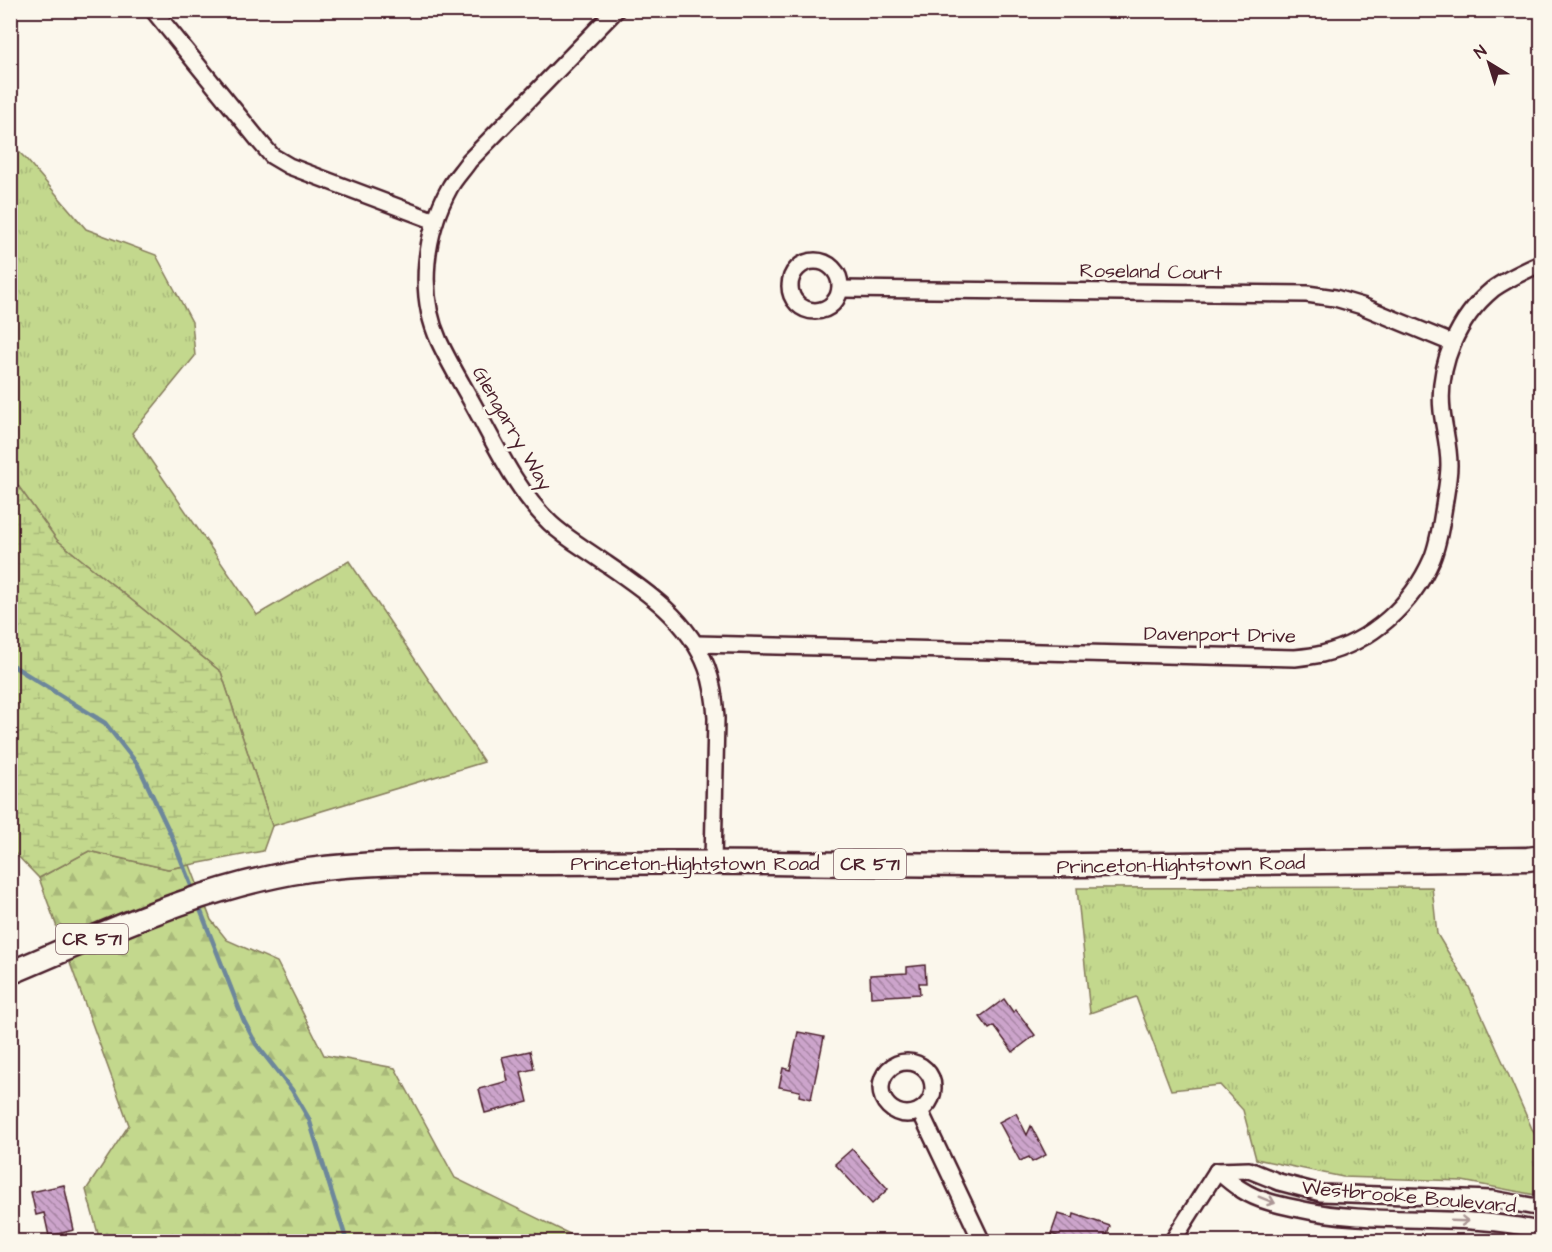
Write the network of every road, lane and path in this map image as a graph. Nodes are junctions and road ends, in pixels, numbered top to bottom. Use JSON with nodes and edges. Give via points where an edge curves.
{"nodes":[{"id":1,"x":153,"y":10,"type":"edge"},
{"id":2,"x":616,"y":10,"type":"edge"},
{"id":3,"x":435,"y":221,"type":"junction"},
{"id":4,"x":1542,"y":263,"type":"edge"},
{"id":5,"x":840,"y":289,"type":"dead end"},
{"id":6,"x":1452,"y":343,"type":"junction"},
{"id":7,"x":696,"y":644,"type":"junction"},
{"id":8,"x":1542,"y":857,"type":"edge"},
{"id":9,"x":713,"y":863,"type":"junction"},
{"id":10,"x":10,"y":973,"type":"edge"},
{"id":11,"x":920,"y":1111,"type":"dead end"},
{"id":12,"x":1217,"y":1171,"type":"junction"},
{"id":13,"x":1542,"y":1208,"type":"edge"},
{"id":14,"x":1542,"y":1232,"type":"edge"},
{"id":15,"x":982,"y":1242,"type":"edge"},
{"id":16,"x":1172,"y":1242,"type":"edge"}],
"edges":[{"from":1,"to":3,"type":"street","via":[[272,156]]},
{"from":2,"to":3,"type":"street","name":"Glengarry Way","via":[[469,161],[451,186]]},
{"from":3,"to":7,"type":"street","name":"Glengarry Way","via":[[426,274],[434,326],[513,477],[549,522],[666,608]]},
{"from":4,"to":6,"type":"street","name":"Davenport Drive","via":[[1493,289],[1463,323]]},
{"from":5,"to":6,"type":"street","name":"Roseland Court","via":[[1307,294],[1362,306]]},
{"from":6,"to":7,"type":"street","name":"Davenport Drive","via":[[1442,386],[1449,468],[1433,557],[1408,600],[1370,633],[1348,645],[1295,658]]},
{"from":7,"to":9,"type":"street","name":"Glengarry Way","via":[[708,669],[716,718]]},
{"from":8,"to":9,"type":"main road","name":"Princeton-Hightstown Road","number":"CR 571","via":[[1062,865]]},
{"from":9,"to":10,"type":"main road","name":"Princeton-Hightstown Road","number":"CR 571","via":[[444,863],[309,870],[173,905]]},
{"from":11,"to":15,"type":"street"},
{"from":12,"to":13,"type":"street","name":"Westbrooke Boulevard","via":[[1249,1170],[1321,1193],[1492,1199]]},
{"from":12,"to":14,"type":"street","name":"Westbrooke Boulevard","one_way":true,"via":[[1244,1191],[1276,1204],[1323,1214],[1490,1222]]},
{"from":12,"to":16,"type":"street"}]}
